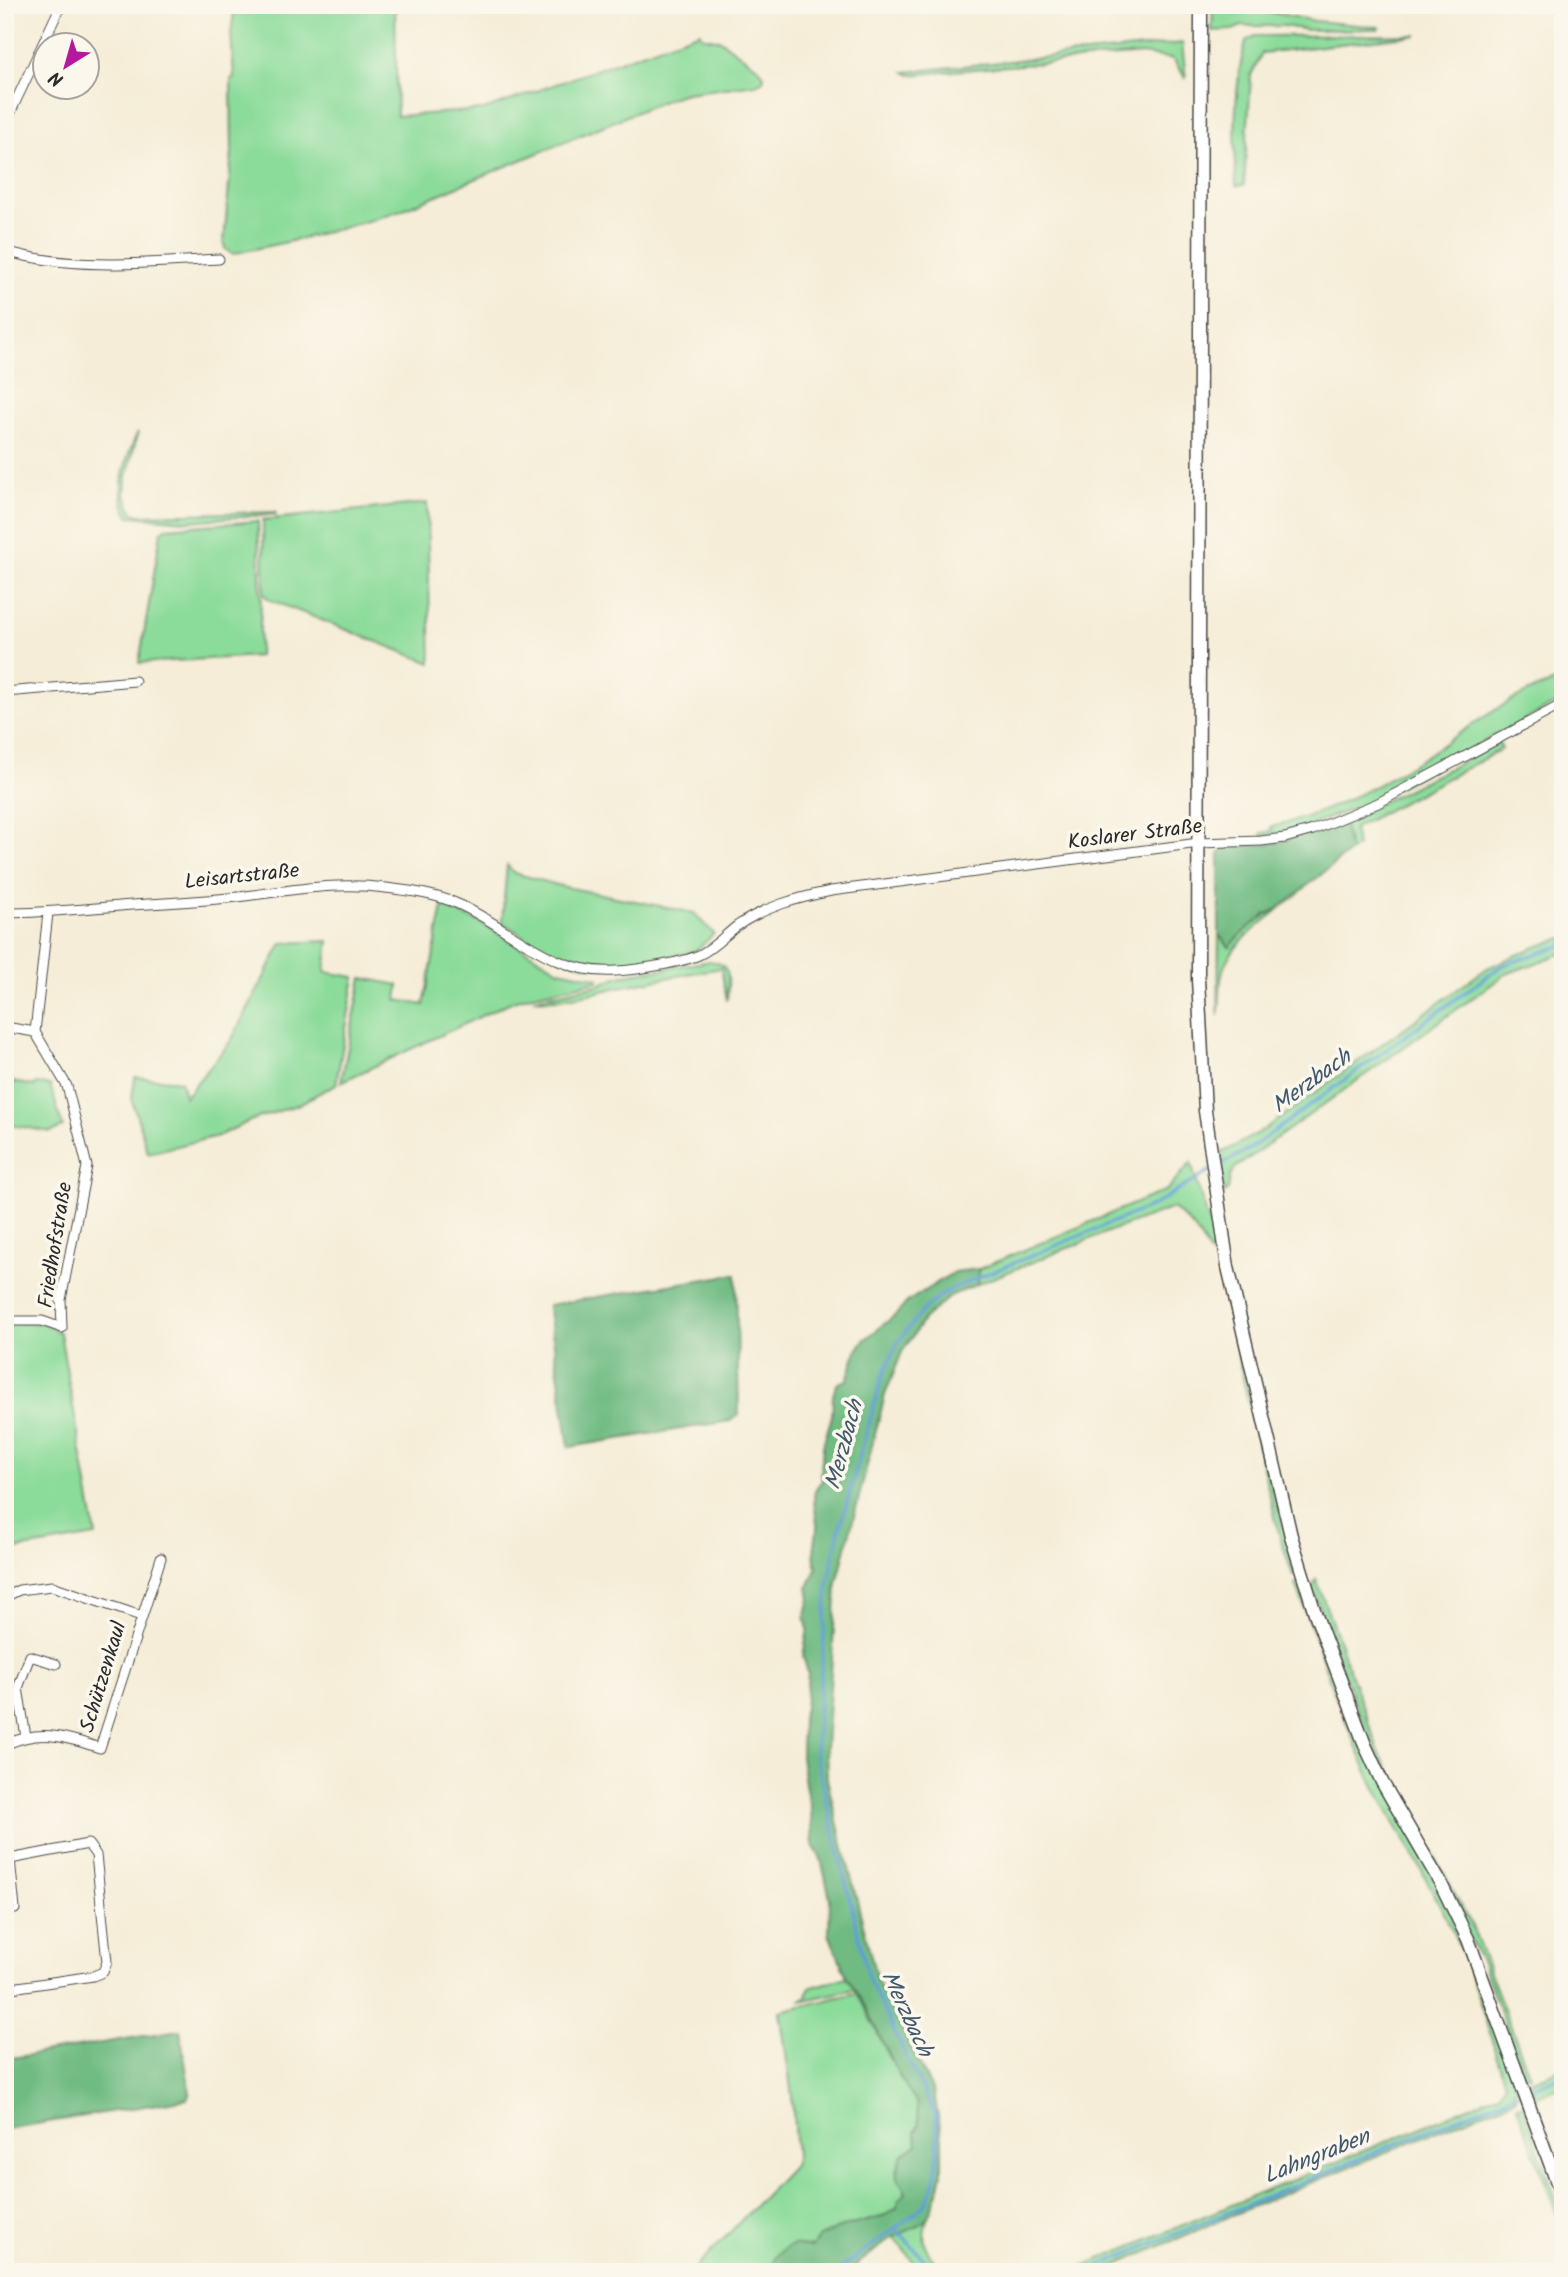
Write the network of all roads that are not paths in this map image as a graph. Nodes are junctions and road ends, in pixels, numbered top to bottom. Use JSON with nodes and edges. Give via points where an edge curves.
{"nodes":[{"id":1,"x":61,"y":5,"type":"edge"},
{"id":2,"x":1202,"y":5,"type":"edge"},
{"id":3,"x":5,"y":124,"type":"edge"},
{"id":4,"x":5,"y":251,"type":"edge"},
{"id":5,"x":219,"y":259,"type":"dead end"},
{"id":6,"x":135,"y":681,"type":"dead end"},
{"id":7,"x":5,"y":692,"type":"edge"},
{"id":8,"x":1563,"y":704,"type":"edge"},
{"id":9,"x":1199,"y":843,"type":"junction"},
{"id":10,"x":5,"y":913,"type":"edge"},
{"id":11,"x":48,"y":913,"type":"junction"},
{"id":12,"x":698,"y":955,"type":"joint"},
{"id":13,"x":5,"y":1027,"type":"edge"},
{"id":14,"x":35,"y":1032,"type":"junction"},
{"id":15,"x":5,"y":1321,"type":"edge"},
{"id":16,"x":161,"y":1558,"type":"dead end"},
{"id":17,"x":5,"y":1597,"type":"edge"},
{"id":18,"x":141,"y":1616,"type":"junction"},
{"id":19,"x":56,"y":1664,"type":"dead end"},
{"id":20,"x":18,"y":1688,"type":"junction"},
{"id":21,"x":5,"y":1692,"type":"edge"},
{"id":22,"x":26,"y":1737,"type":"junction"},
{"id":23,"x":5,"y":1745,"type":"edge"},
{"id":24,"x":5,"y":1844,"type":"edge"},
{"id":25,"x":8,"y":1859,"type":"edge"},
{"id":26,"x":15,"y":1909,"type":"dead end"},
{"id":27,"x":5,"y":1989,"type":"edge"},
{"id":28,"x":1563,"y":2199,"type":"edge"}],
"edges":[{"from":1,"to":3,"type":"street"},
{"from":2,"to":9,"type":"main road"},
{"from":4,"to":5,"type":"street","via":[[56,261],[138,264]]},
{"from":6,"to":7,"type":"street"},
{"from":8,"to":9,"type":"street","name":"Koslarer Straße","via":[[1378,803],[1313,830],[1261,841]]},
{"from":9,"to":12,"type":"street","name":"Koslarer Straße","via":[[831,891],[791,900],[748,919]]},
{"from":9,"to":28,"type":"main road","via":[[1198,979],[1211,1158],[1228,1267],[1291,1536],[1364,1745],[1468,1939]]},
{"from":10,"to":11,"type":"street","name":"Leisartstraße"},
{"from":11,"to":12,"type":"street","name":"Leisartstraße","via":[[348,885],[382,887],[457,903],[549,958],[587,971],[619,971]]},
{"from":11,"to":14,"type":"street"},
{"from":13,"to":14,"type":"street"},
{"from":14,"to":15,"type":"street","name":"Friedhofstraße","via":[[67,1086],[87,1166],[61,1300],[62,1328],[42,1321]]},
{"from":16,"to":18,"type":"street","name":"Schützenkaul"},
{"from":17,"to":18,"type":"street","name":"Schützenkaul","via":[[19,1590],[52,1586]]},
{"from":18,"to":22,"type":"street","name":"Schützenkaul","via":[[100,1748],[60,1736]]},
{"from":19,"to":20,"type":"street","via":[[30,1656]]},
{"from":20,"to":21,"type":"street"},
{"from":20,"to":22,"type":"street"},
{"from":22,"to":23,"type":"street"},
{"from":24,"to":25,"type":"street"},
{"from":25,"to":26,"type":"street"},
{"from":25,"to":27,"type":"street","via":[[88,1844],[96,1855],[107,1962],[103,1972],[93,1976]]}]}
